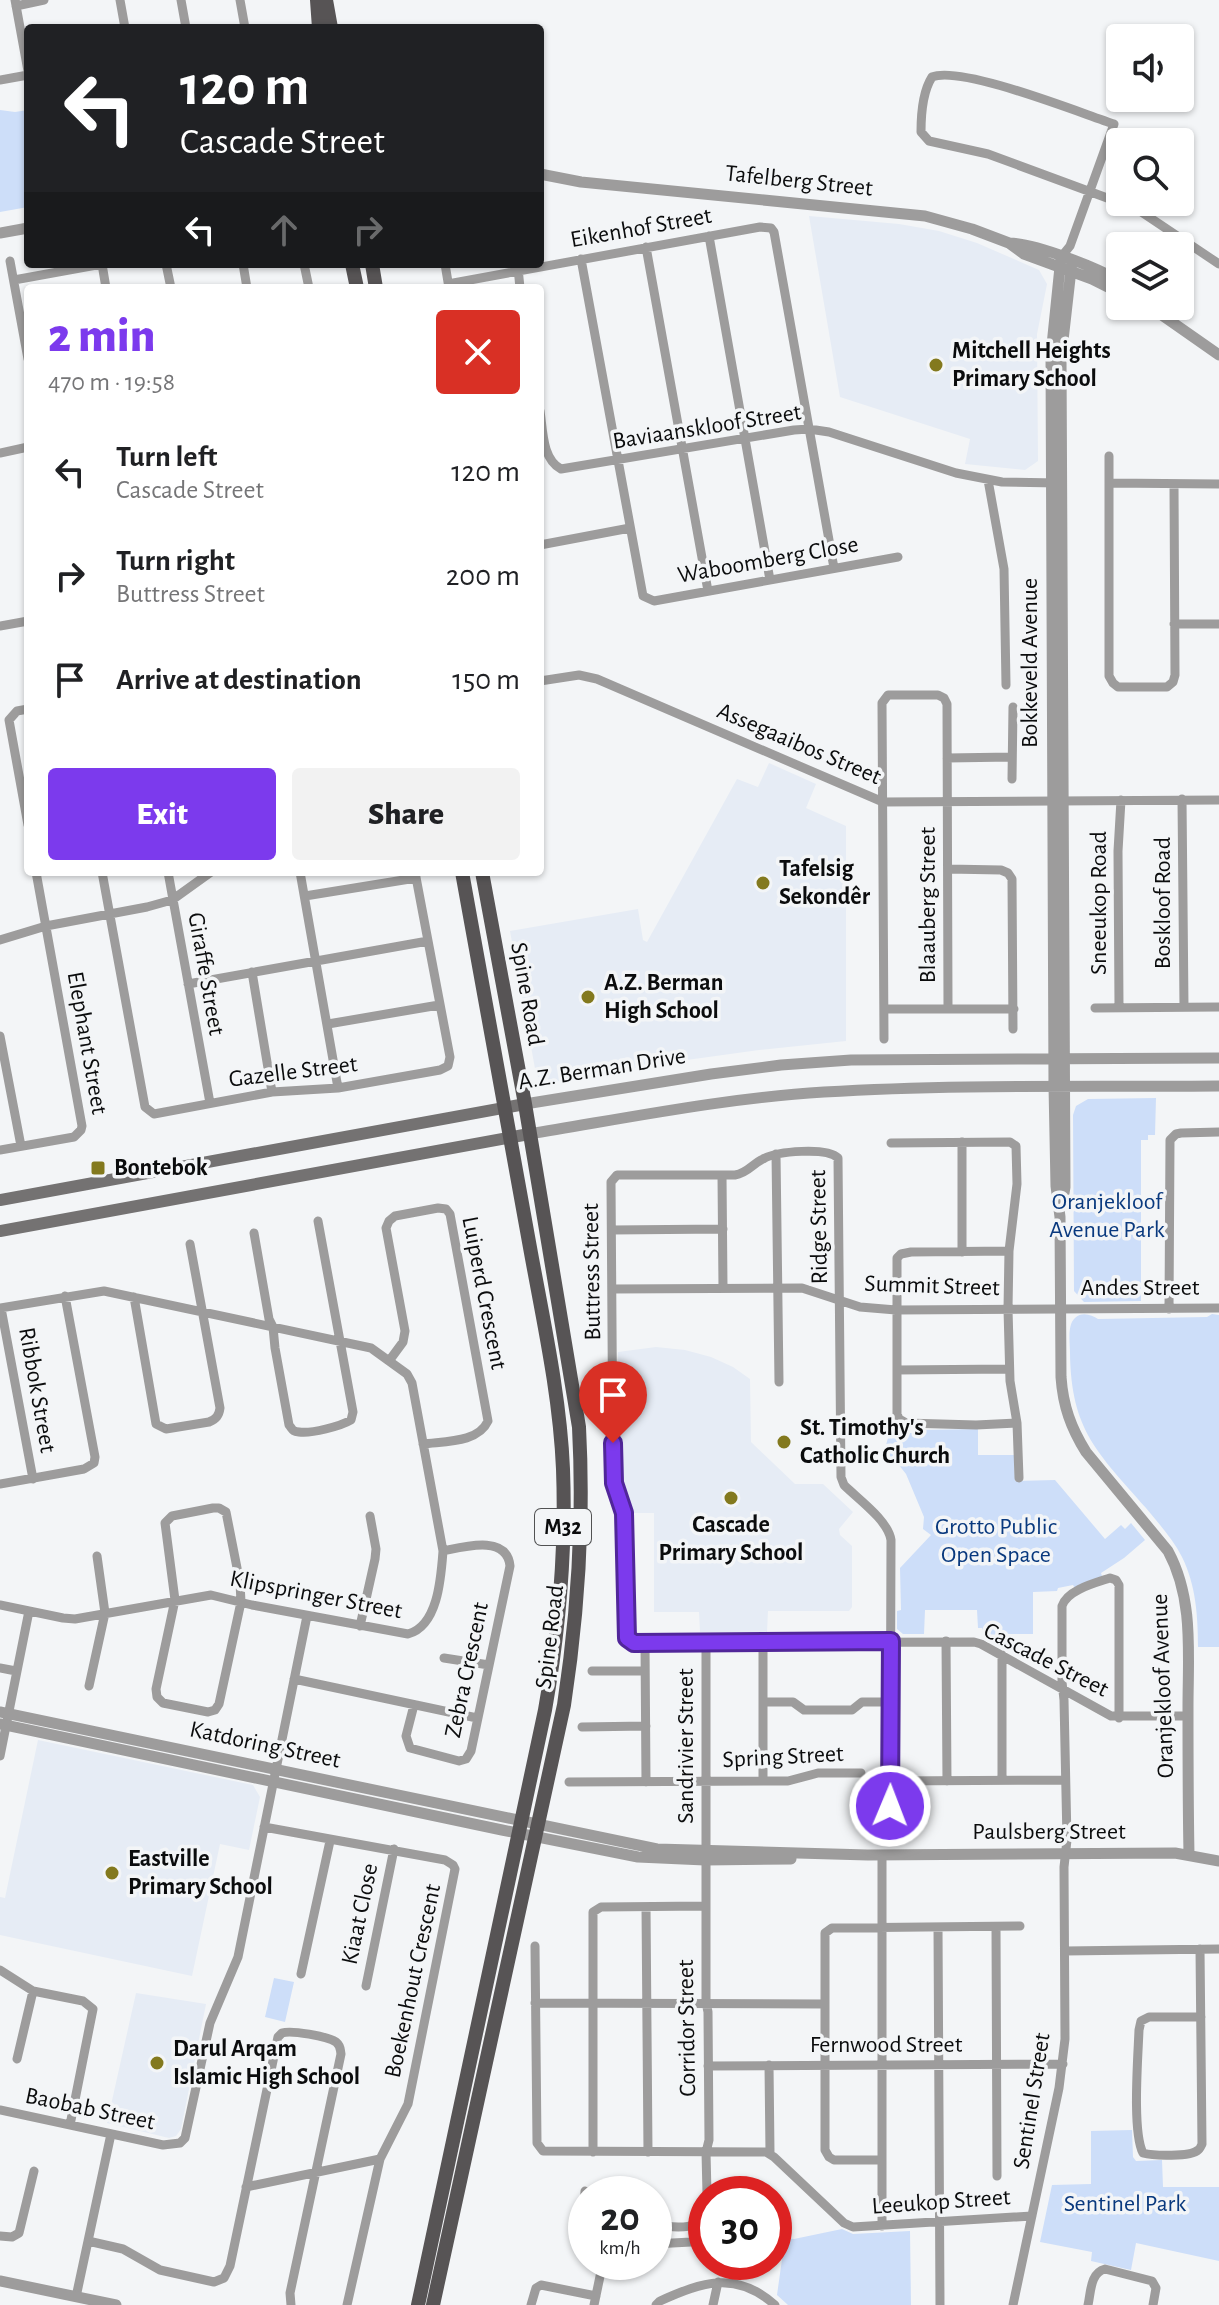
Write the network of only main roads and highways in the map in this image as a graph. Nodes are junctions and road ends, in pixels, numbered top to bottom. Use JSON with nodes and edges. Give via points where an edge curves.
{"nodes":[{"id":1,"x":317,"y":0,"type":"edge"},
{"id":2,"x":326,"y":0,"type":"edge"},
{"id":3,"x":319,"y":24,"type":"edge"},
{"id":4,"x":330,"y":24,"type":"edge"},
{"id":5,"x":463,"y":876,"type":"edge"},
{"id":6,"x":483,"y":876,"type":"edge"},
{"id":7,"x":525,"y":1104,"type":"junction"},
{"id":8,"x":505,"y":1108,"type":"junction"},
{"id":9,"x":529,"y":1134,"type":"junction"},
{"id":10,"x":511,"y":1138,"type":"junction"},
{"id":11,"x":0,"y":1200,"type":"edge"},
{"id":12,"x":0,"y":1231,"type":"edge"},
{"id":13,"x":418,"y":2305,"type":"edge"},
{"id":14,"x":433,"y":2305,"type":"edge"}],
"edges":[{"from":1,"to":3,"type":"main road"},
{"from":2,"to":4,"type":"main road"},
{"from":5,"to":8,"type":"main road","name":"Spine Road","number":"M32"},
{"from":6,"to":7,"type":"main road","name":"Spine Road","number":"M32"},
{"from":7,"to":8,"type":"main road","name":"A.Z. Berman Drive"},
{"from":7,"to":9,"type":"main road","name":"Spine Road","number":"M32"},
{"from":8,"to":10,"type":"main road","name":"Spine Road","number":"M32"},
{"from":8,"to":11,"type":"main road","name":"A.Z. Berman Drive"},
{"from":9,"to":10,"type":"main road"},
{"from":9,"to":14,"type":"main road","name":"Spine Road","number":"M32","via":[[579,1427],[579,1580],[564,1705]]},
{"from":10,"to":12,"type":"main road"},
{"from":10,"to":13,"type":"main road","name":"Spine Road","number":"M32","via":[[559,1418],[562,1552],[556,1640]]}]}
